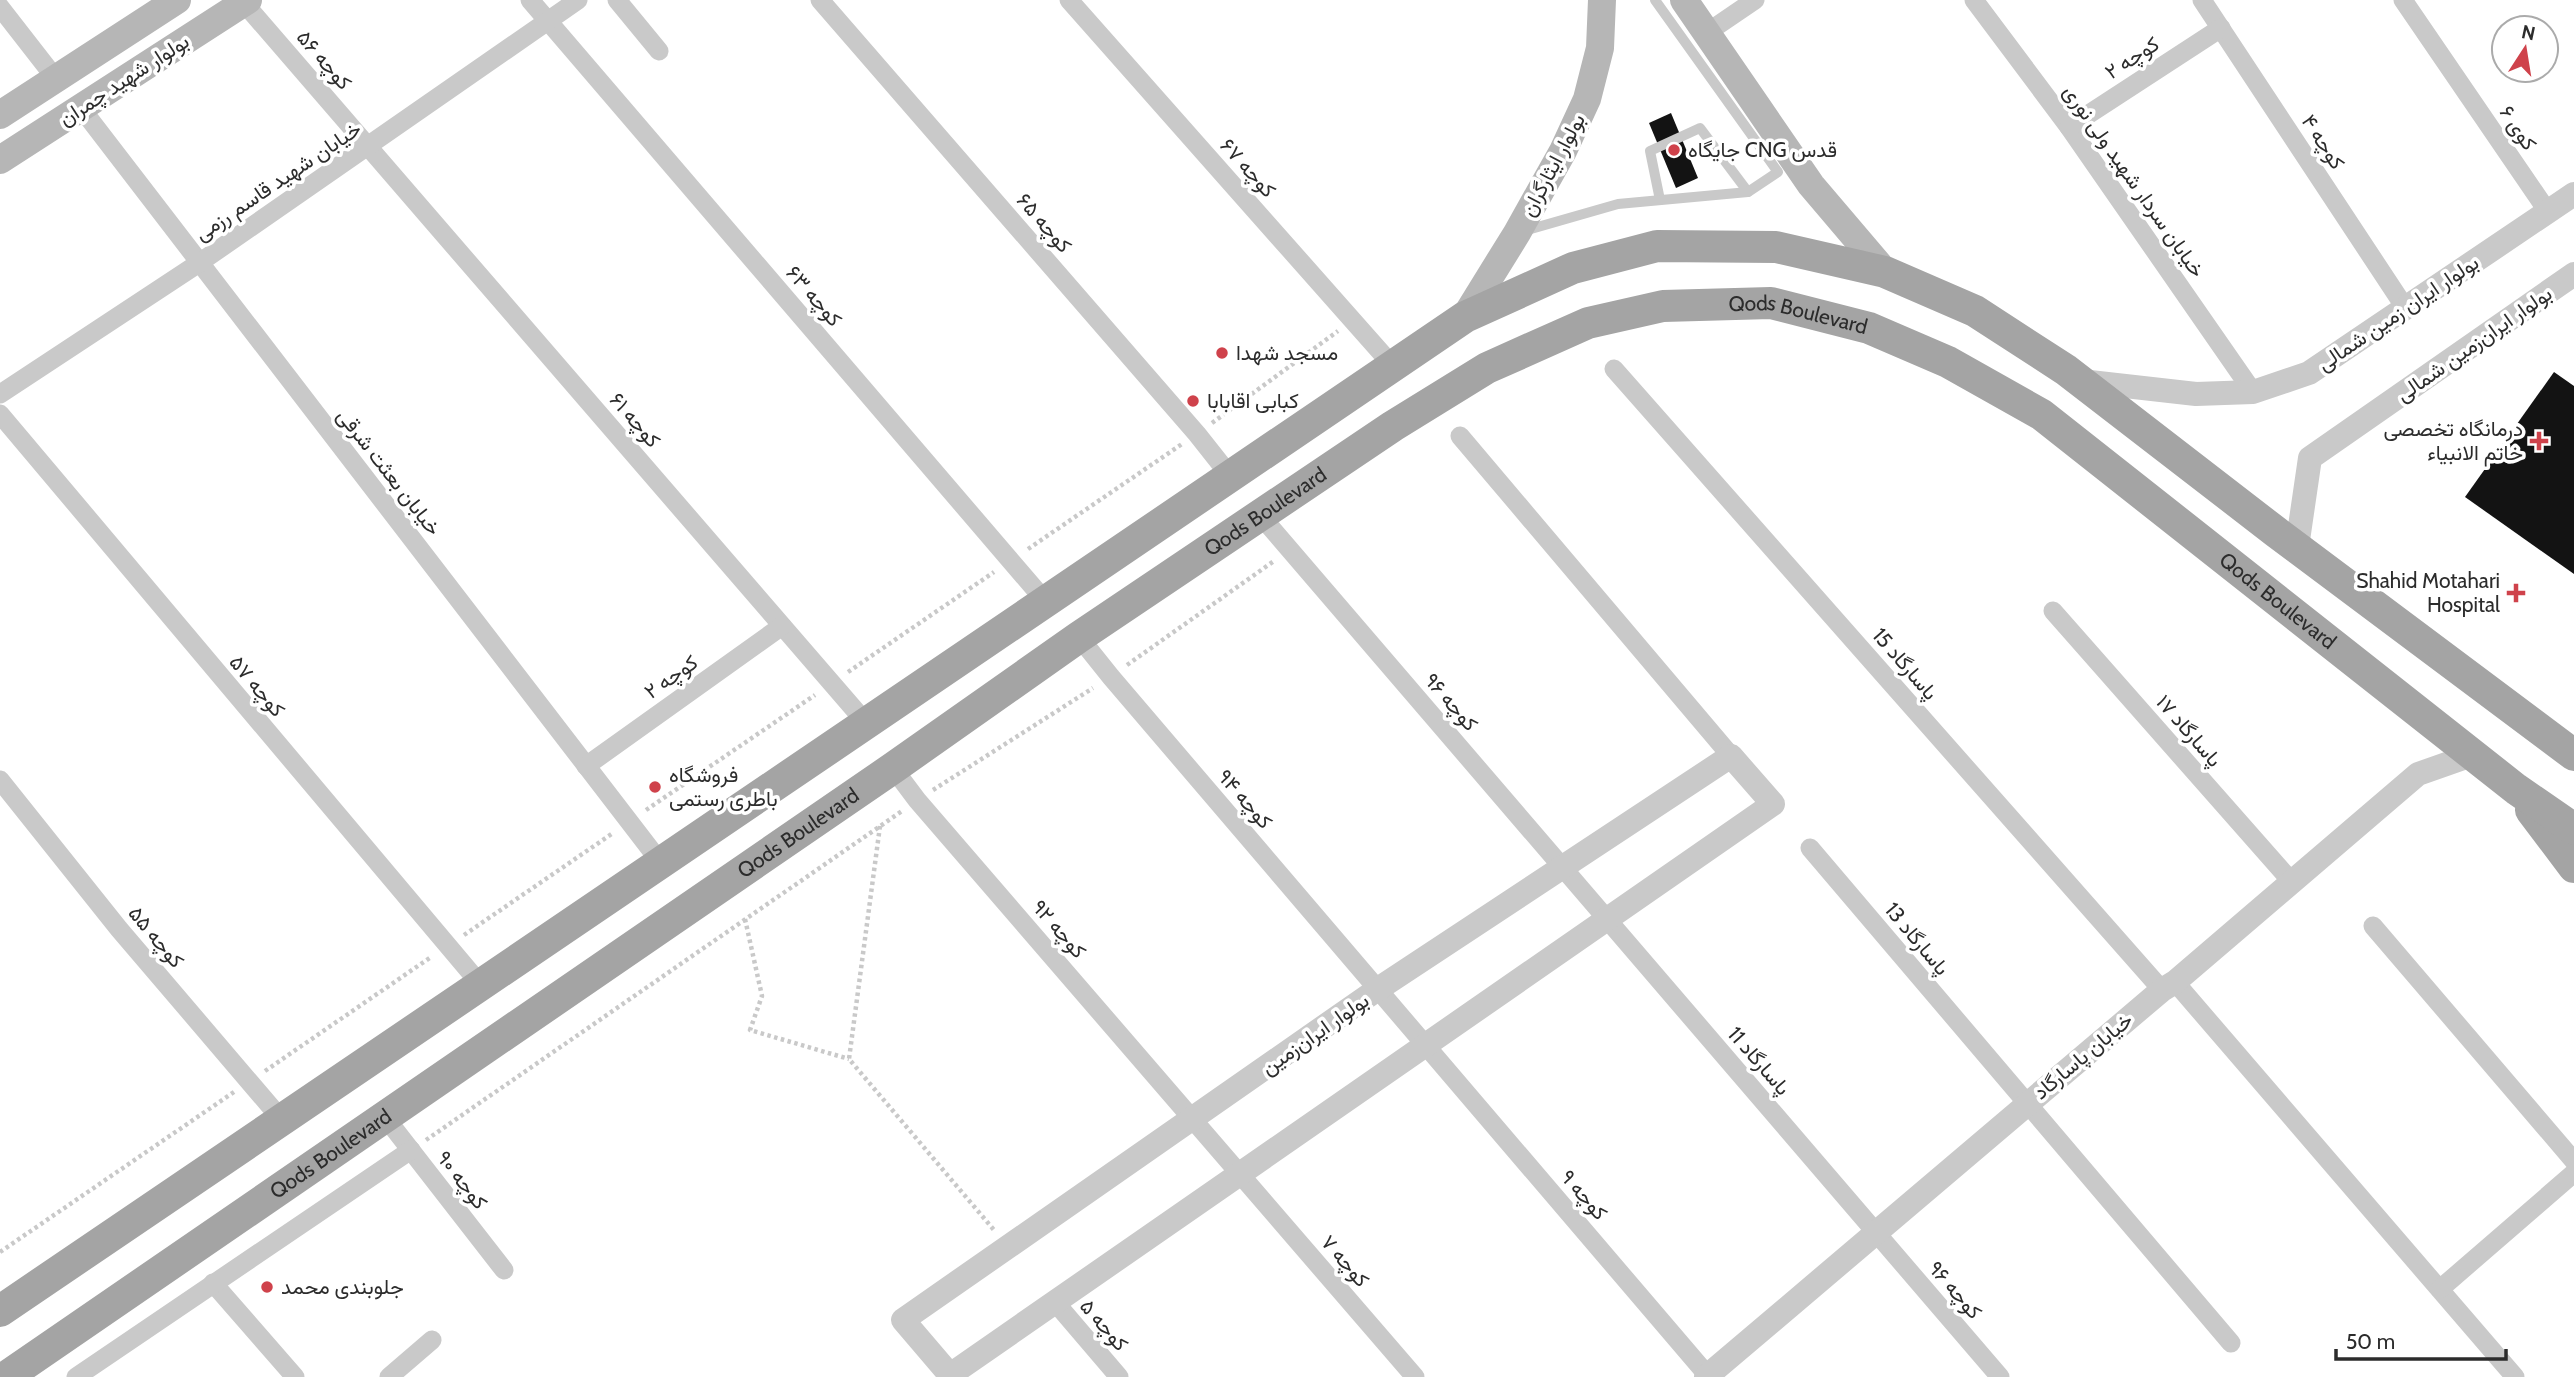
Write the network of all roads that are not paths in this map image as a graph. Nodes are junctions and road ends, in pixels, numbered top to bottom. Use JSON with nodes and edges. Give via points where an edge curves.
{"nodes":[{"id":1,"x":177,"y":0,"type":"edge"},
{"id":2,"x":530,"y":0,"type":"edge"},
{"id":3,"x":578,"y":0,"type":"edge"},
{"id":4,"x":617,"y":0,"type":"edge"},
{"id":5,"x":820,"y":0,"type":"edge"},
{"id":6,"x":1069,"y":0,"type":"edge"},
{"id":7,"x":1602,"y":0,"type":"edge"},
{"id":8,"x":1655,"y":0,"type":"edge"},
{"id":9,"x":1684,"y":0,"type":"edge"},
{"id":10,"x":1755,"y":0,"type":"edge"},
{"id":11,"x":1974,"y":0,"type":"edge"},
{"id":12,"x":2202,"y":0,"type":"edge"},
{"id":13,"x":2403,"y":0,"type":"edge"},
{"id":14,"x":246,"y":1,"type":"edge"},
{"id":15,"x":0,"y":7,"type":"edge"},
{"id":16,"x":547,"y":21,"type":"junction"},
{"id":17,"x":2221,"y":28,"type":"junction"},
{"id":18,"x":1706,"y":34,"type":"junction"},
{"id":19,"x":659,"y":51,"type":"dead end"},
{"id":20,"x":56,"y":79,"type":"junction"},
{"id":21,"x":81,"y":108,"type":"junction"},
{"id":22,"x":0,"y":115,"type":"edge"},
{"id":23,"x":2069,"y":127,"type":"junction"},
{"id":24,"x":369,"y":147,"type":"junction"},
{"id":25,"x":0,"y":160,"type":"edge"},
{"id":26,"x":1748,"y":192,"type":"junction"},
{"id":27,"x":2574,"y":194,"type":"edge"},
{"id":28,"x":1660,"y":200,"type":"junction"},
{"id":29,"x":2548,"y":212,"type":"junction"},
{"id":30,"x":1517,"y":233,"type":"junction"},
{"id":31,"x":199,"y":263,"type":"junction"},
{"id":32,"x":1885,"y":272,"type":"junction"},
{"id":33,"x":2574,"y":274,"type":"edge"},
{"id":34,"x":2406,"y":309,"type":"junction"},
{"id":35,"x":1465,"y":317,"type":"junction"},
{"id":36,"x":1393,"y":366,"type":"junction"},
{"id":37,"x":1614,"y":369,"type":"dead end"},
{"id":38,"x":2081,"y":382,"type":"junction"},
{"id":39,"x":2253,"y":391,"type":"junction"},
{"id":40,"x":0,"y":394,"type":"edge"},
{"id":41,"x":0,"y":414,"type":"edge"},
{"id":42,"x":1460,"y":436,"type":"dead end"},
{"id":43,"x":1231,"y":477,"type":"junction"},
{"id":44,"x":1260,"y":514,"type":"junction"},
{"id":45,"x":2297,"y":547,"type":"junction"},
{"id":46,"x":1046,"y":602,"type":"junction"},
{"id":47,"x":2053,"y":611,"type":"dead end"},
{"id":48,"x":782,"y":626,"type":"junction"},
{"id":49,"x":1079,"y":637,"type":"junction"},
{"id":50,"x":867,"y":724,"type":"junction"},
{"id":51,"x":2472,"y":755,"type":"junction"},
{"id":52,"x":2574,"y":755,"type":"edge"},
{"id":53,"x":1731,"y":756,"type":"junction"},
{"id":54,"x":586,"y":766,"type":"junction"},
{"id":55,"x":893,"y":768,"type":"junction"},
{"id":56,"x":0,"y":780,"type":"edge"},
{"id":57,"x":2516,"y":789,"type":"junction"},
{"id":58,"x":2574,"y":829,"type":"edge"},
{"id":59,"x":1810,"y":848,"type":"dead end"},
{"id":60,"x":661,"y":863,"type":"junction"},
{"id":61,"x":1562,"y":866,"type":"junction"},
{"id":62,"x":2574,"y":867,"type":"edge"},
{"id":63,"x":2291,"y":881,"type":"junction"},
{"id":64,"x":1607,"y":919,"type":"junction"},
{"id":65,"x":2373,"y":926,"type":"dead end"},
{"id":66,"x":481,"y":985,"type":"junction"},
{"id":67,"x":2169,"y":986,"type":"junction"},
{"id":68,"x":1378,"y":989,"type":"junction"},
{"id":69,"x":1425,"y":1045,"type":"junction"},
{"id":70,"x":2027,"y":1103,"type":"junction"},
{"id":71,"x":385,"y":1117,"type":"junction"},
{"id":72,"x":1193,"y":1119,"type":"junction"},
{"id":73,"x":282,"y":1120,"type":"junction"},
{"id":74,"x":411,"y":1150,"type":"junction"},
{"id":75,"x":2574,"y":1161,"type":"edge"},
{"id":76,"x":2574,"y":1173,"type":"edge"},
{"id":77,"x":1240,"y":1174,"type":"junction"},
{"id":78,"x":1875,"y":1232,"type":"junction"},
{"id":79,"x":504,"y":1270,"type":"dead end"},
{"id":80,"x":213,"y":1283,"type":"junction"},
{"id":81,"x":2440,"y":1289,"type":"junction"},
{"id":82,"x":1055,"y":1302,"type":"junction"},
{"id":83,"x":0,"y":1311,"type":"edge"},
{"id":84,"x":432,"y":1340,"type":"dead end"},
{"id":85,"x":2231,"y":1343,"type":"dead end"},
{"id":86,"x":293,"y":1376,"type":"edge"},
{"id":87,"x":951,"y":1376,"type":"edge"},
{"id":88,"x":1708,"y":1376,"type":"edge"},
{"id":89,"x":6,"y":1377,"type":"edge"},
{"id":90,"x":76,"y":1377,"type":"edge"},
{"id":91,"x":389,"y":1377,"type":"edge"},
{"id":92,"x":1119,"y":1377,"type":"edge"},
{"id":93,"x":1415,"y":1377,"type":"edge"},
{"id":94,"x":2000,"y":1377,"type":"edge"},
{"id":95,"x":2515,"y":1377,"type":"edge"}],
"edges":[{"from":1,"to":20,"type":"main road","name":"بولوار شهید چمران"},
{"from":2,"to":16,"type":"street","name":"کوچه ۶۳"},
{"from":3,"to":16,"type":"street","name":"خیابان شهید قاسم رزمی"},
{"from":4,"to":19,"type":"street"},
{"from":5,"to":43,"type":"street","name":"کوچه ۶۵"},
{"from":6,"to":36,"type":"street","name":"کوچه ۶۷"},
{"from":7,"to":30,"type":"main road","name":"بولوار ایثارگران","via":[[1600,48],[1587,99]]},
{"from":8,"to":26,"type":"lane","via":[[1778,172]]},
{"from":9,"to":18,"type":"main road"},
{"from":10,"to":18,"type":"street"},
{"from":11,"to":23,"type":"street","name":"خیابان سردار شهید ولی نوری"},
{"from":12,"to":17,"type":"street","name":"کوچه ۴"},
{"from":13,"to":29,"type":"street","name":"کوی ۶"},
{"from":14,"to":21,"type":"main road","name":"بولوار شهید چمران"},
{"from":14,"to":24,"type":"street","name":"کوچه ۵۶"},
{"from":15,"to":20,"type":"street"},
{"from":16,"to":24,"type":"street","name":"خیابان شهید قاسم رزمی"},
{"from":16,"to":46,"type":"street","name":"کوچه ۶۳"},
{"from":17,"to":23,"type":"street","name":"کوچه ۲"},
{"from":17,"to":34,"type":"street","name":"کوچه ۴"},
{"from":18,"to":32,"type":"main road","via":[[1811,185]]},
{"from":20,"to":22,"type":"main road","name":"بولوار شهید چمران"},
{"from":21,"to":25,"type":"main road","name":"بولوار شهید چمران"},
{"from":21,"to":31,"type":"street","name":"خیابان بعثت شرقی"},
{"from":23,"to":39,"type":"street","name":"خیابان سردار شهید ولی نوری"},
{"from":24,"to":31,"type":"street","name":"خیابان شهید قاسم رزمی"},
{"from":24,"to":48,"type":"street","name":"کوچه ۶۱"},
{"from":26,"to":28,"type":"lane"},
{"from":26,"to":28,"type":"lane","via":[[1700,128],[1650,151]]},
{"from":27,"to":29,"type":"street","name":"بولوار ایران زمین شمالی"},
{"from":28,"to":30,"type":"lane","via":[[1618,204]]},
{"from":29,"to":34,"type":"street","name":"بولوار ایران زمین شمالی"},
{"from":30,"to":35,"type":"main road","name":"بولوار ایثارگران"},
{"from":31,"to":40,"type":"street","name":"خیابان شهید قاسم رزمی"},
{"from":31,"to":54,"type":"street","name":"خیابان بعثت شرقی"},
{"from":32,"to":35,"type":"main road","via":[[1776,247],[1657,246],[1573,268]]},
{"from":32,"to":38,"type":"main road","via":[[1975,311]]},
{"from":33,"to":45,"type":"street","name":"بولوار ایران‌زمین شمالی","via":[[2310,458]]},
{"from":34,"to":39,"type":"street","name":"بولوار ایران زمین شمالی","via":[[2309,373]]},
{"from":35,"to":36,"type":"main road"},
{"from":36,"to":43,"type":"main road"},
{"from":37,"to":67,"type":"street","name":"پاسارگاد 15"},
{"from":38,"to":39,"type":"street","name":"بولوار ایران زمین شمالی","via":[[2196,394]]},
{"from":38,"to":45,"type":"main road"},
{"from":41,"to":66,"type":"street","name":"کوچه ۵۷"},
{"from":42,"to":53,"type":"street"},
{"from":43,"to":46,"type":"main road"},
{"from":44,"to":49,"type":"main road","name":"Qods Boulevard"},
{"from":44,"to":51,"type":"main road","name":"Qods Boulevard","via":[[1486,369],[1588,323],[1663,306],[1771,303],[1869,328],[1948,362],[2042,415]]},
{"from":44,"to":61,"type":"street","name":"کوچه ۹۶"},
{"from":45,"to":52,"type":"main road"},
{"from":46,"to":50,"type":"main road"},
{"from":47,"to":63,"type":"street","name":"پاسارگاد ۱۷"},
{"from":48,"to":50,"type":"street","name":"کوچه ۶۱"},
{"from":48,"to":54,"type":"street","name":"کوچه ۲"},
{"from":49,"to":55,"type":"main road","name":"Qods Boulevard"},
{"from":49,"to":68,"type":"street","name":"کوچه ۹۴"},
{"from":50,"to":60,"type":"main road"},
{"from":51,"to":57,"type":"main road","name":"Qods Boulevard"},
{"from":51,"to":63,"type":"street","name":"خیابان پاسارگاد","via":[[2418,774]]},
{"from":53,"to":61,"type":"street","name":"بولوار ایران‌زمین"},
{"from":53,"to":64,"type":"street","via":[[1773,804]]},
{"from":54,"to":60,"type":"street","name":"خیابان بعثت شرقی"},
{"from":55,"to":71,"type":"main road","name":"Qods Boulevard"},
{"from":55,"to":72,"type":"street","name":"کوچه ۹۲"},
{"from":56,"to":73,"type":"street","name":"کوچه ۵۵","via":[[119,929]]},
{"from":57,"to":58,"type":"main road","name":"Qods Boulevard"},
{"from":57,"to":62,"type":"main road"},
{"from":59,"to":70,"type":"street","name":"پاسارگاد 13"},
{"from":60,"to":66,"type":"main road"},
{"from":61,"to":64,"type":"street","name":"کوچه ۹۶"},
{"from":61,"to":68,"type":"street","name":"بولوار ایران‌زمین"},
{"from":63,"to":67,"type":"street","name":"خیابان پاسارگاد"},
{"from":64,"to":69,"type":"street"},
{"from":64,"to":78,"type":"street","name":"پاسارگاد 11"},
{"from":65,"to":75,"type":"street"},
{"from":66,"to":73,"type":"main road"},
{"from":67,"to":70,"type":"street","name":"خیابان پاسارگاد"},
{"from":67,"to":81,"type":"street","name":"پاسارگاد 15"},
{"from":68,"to":69,"type":"street","name":"کوچه ۹۴"},
{"from":68,"to":72,"type":"street","name":"بولوار ایران‌زمین"},
{"from":69,"to":77,"type":"street"},
{"from":69,"to":88,"type":"street","name":"کوچه ۹"},
{"from":70,"to":78,"type":"street","name":"خیابان پاسارگاد"},
{"from":70,"to":85,"type":"street","name":"پاسارگاد 13"},
{"from":71,"to":74,"type":"street","name":"کوچه ۹۰"},
{"from":71,"to":89,"type":"main road","name":"Qods Boulevard"},
{"from":72,"to":77,"type":"street","name":"کوچه ۹۲"},
{"from":72,"to":87,"type":"street","name":"بولوار ایران‌زمین","via":[[903,1320]]},
{"from":73,"to":83,"type":"main road"},
{"from":74,"to":79,"type":"street","name":"کوچه ۹۰"},
{"from":74,"to":80,"type":"street"},
{"from":76,"to":81,"type":"street"},
{"from":77,"to":82,"type":"street"},
{"from":77,"to":93,"type":"street","name":"کوچه ۷"},
{"from":78,"to":88,"type":"street","name":"خیابان پاسارگاد"},
{"from":78,"to":94,"type":"street","name":"کوچه ۹۶"},
{"from":80,"to":86,"type":"street"},
{"from":80,"to":90,"type":"street"},
{"from":81,"to":95,"type":"street","name":"پاسارگاد 15"},
{"from":82,"to":87,"type":"street"},
{"from":82,"to":92,"type":"street","name":"کوچه ۵"},
{"from":84,"to":91,"type":"street"}]}
